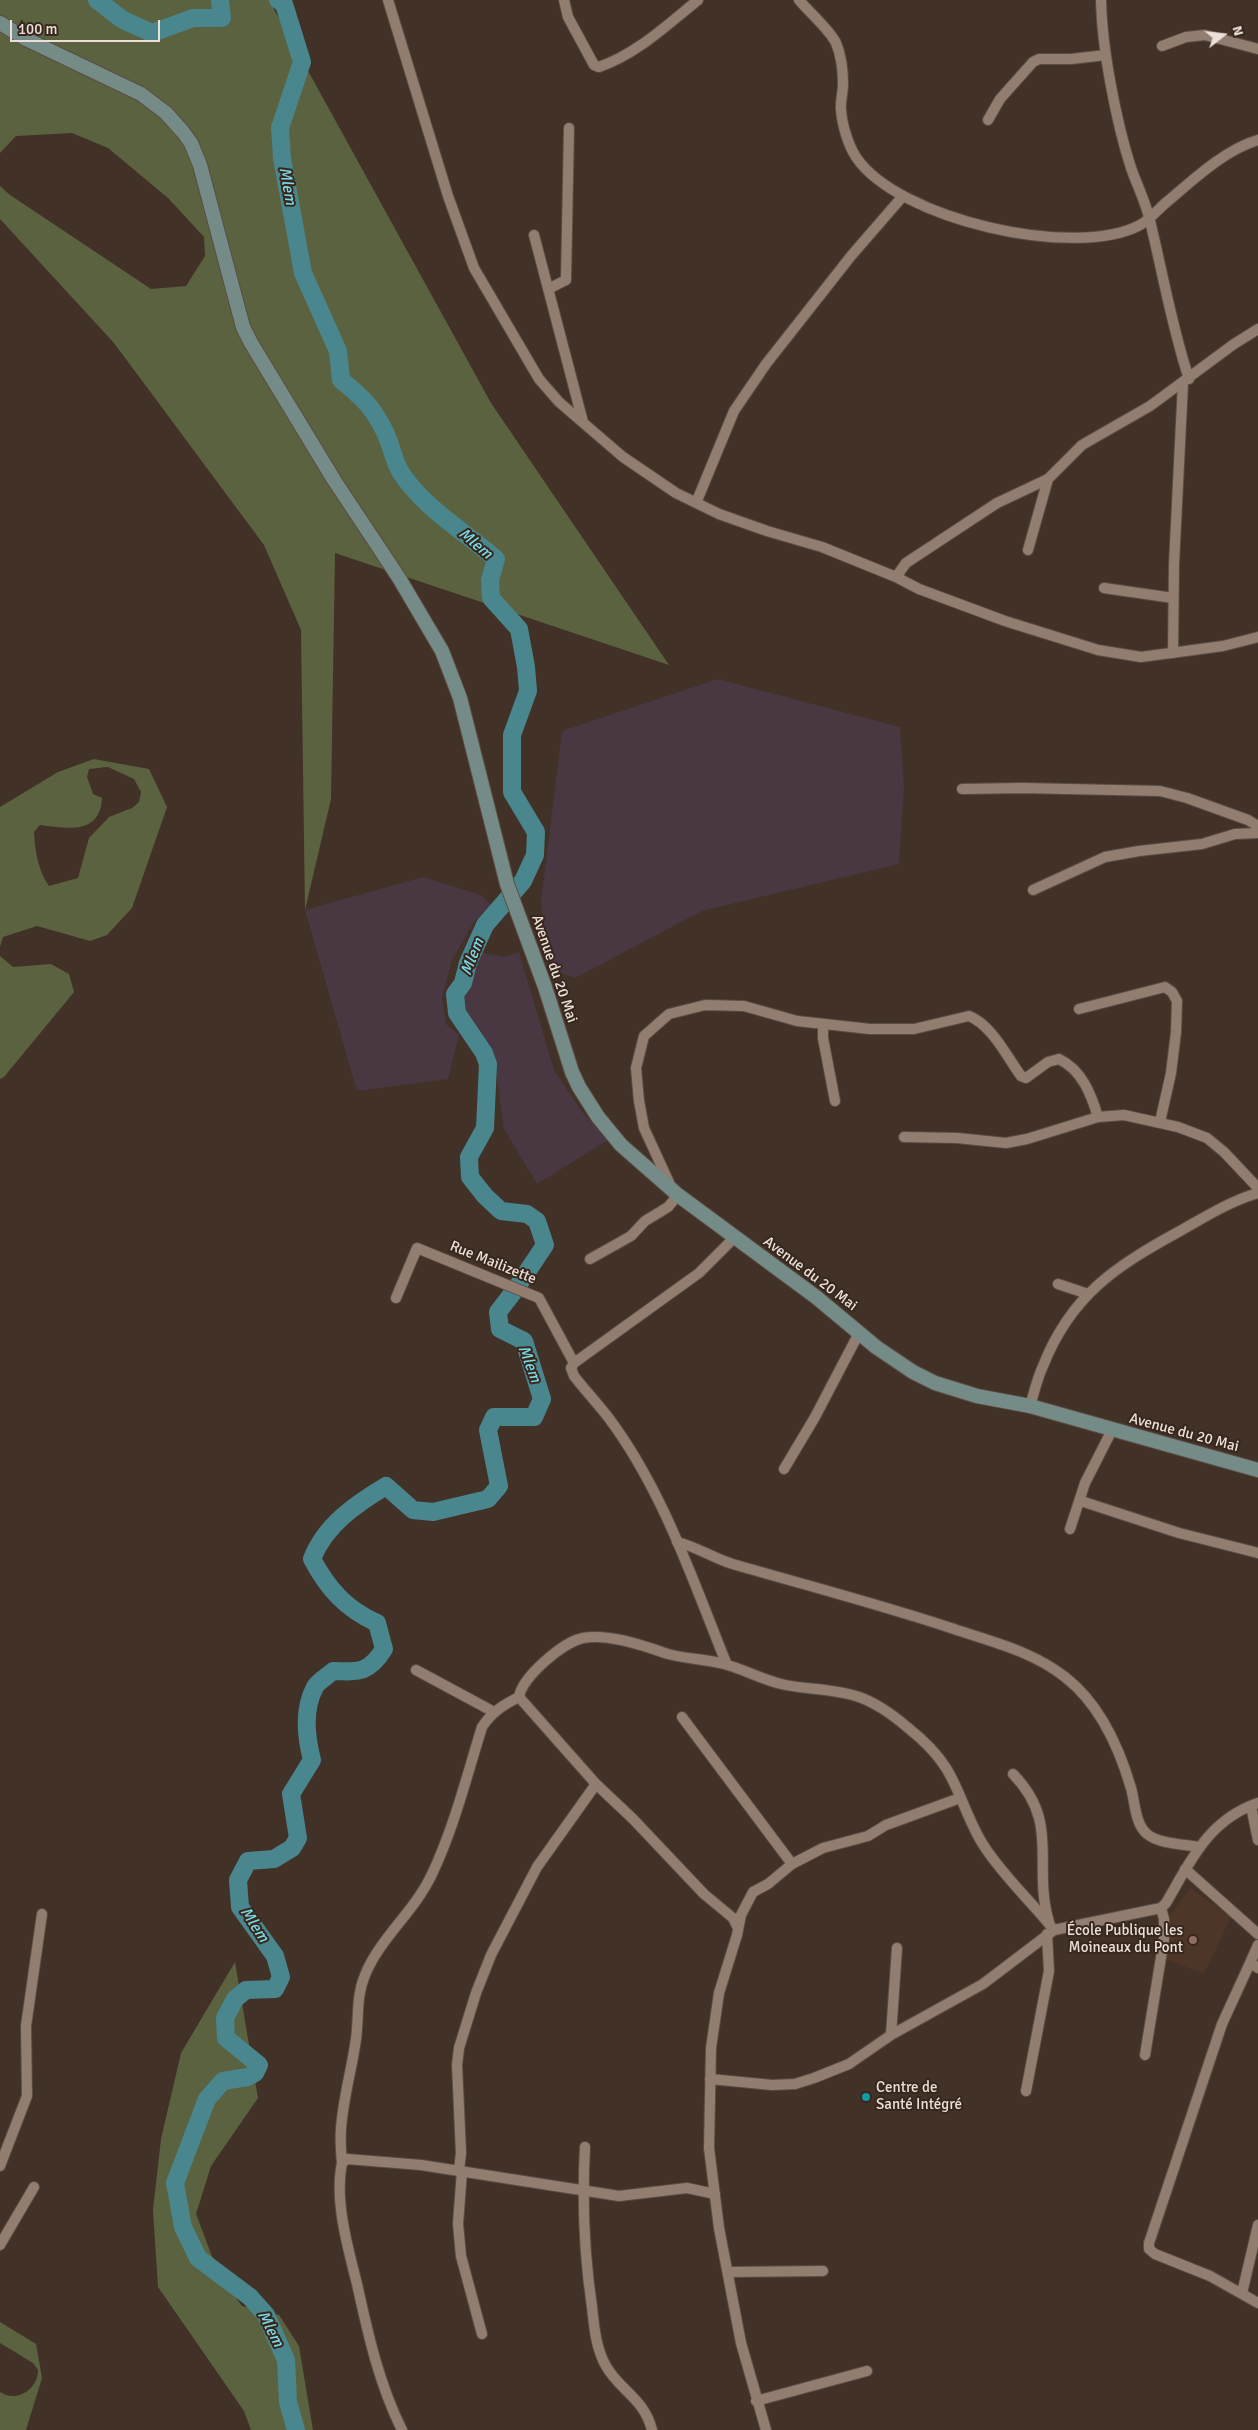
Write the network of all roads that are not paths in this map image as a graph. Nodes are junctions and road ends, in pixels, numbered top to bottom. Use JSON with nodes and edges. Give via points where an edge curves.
{"nodes":[{"id":1,"x":388,"y":0,"type":"edge"},
{"id":2,"x":564,"y":0,"type":"edge"},
{"id":3,"x":698,"y":0,"type":"edge"},
{"id":4,"x":799,"y":0,"type":"edge"},
{"id":5,"x":1100,"y":0,"type":"edge"},
{"id":6,"x":0,"y":22,"type":"edge"},
{"id":7,"x":1162,"y":46,"type":"dead end"},
{"id":8,"x":1258,"y":49,"type":"edge"},
{"id":9,"x":1106,"y":55,"type":"junction"},
{"id":10,"x":988,"y":120,"type":"dead end"},
{"id":11,"x":569,"y":128,"type":"dead end"},
{"id":12,"x":1258,"y":140,"type":"edge"},
{"id":13,"x":903,"y":196,"type":"junction"},
{"id":14,"x":1150,"y":219,"type":"junction"},
{"id":15,"x":534,"y":235,"type":"dead end"},
{"id":16,"x":548,"y":289,"type":"junction"},
{"id":17,"x":1258,"y":329,"type":"edge"},
{"id":18,"x":1186,"y":381,"type":"junction"},
{"id":19,"x":583,"y":423,"type":"junction"},
{"id":20,"x":1048,"y":479,"type":"junction"},
{"id":21,"x":696,"y":503,"type":"junction"},
{"id":22,"x":1028,"y":550,"type":"dead end"},
{"id":23,"x":896,"y":577,"type":"junction"},
{"id":24,"x":1104,"y":588,"type":"dead end"},
{"id":25,"x":1174,"y":598,"type":"junction"},
{"id":26,"x":1258,"y":637,"type":"edge"},
{"id":27,"x":1173,"y":653,"type":"junction"},
{"id":28,"x":962,"y":789,"type":"dead end"},
{"id":29,"x":1258,"y":826,"type":"edge"},
{"id":30,"x":1258,"y":832,"type":"edge"},
{"id":31,"x":1032,"y":890,"type":"dead end"},
{"id":32,"x":1079,"y":1008,"type":"dead end"},
{"id":33,"x":823,"y":1026,"type":"junction"},
{"id":34,"x":835,"y":1101,"type":"dead end"},
{"id":35,"x":1098,"y":1117,"type":"junction"},
{"id":36,"x":1160,"y":1122,"type":"junction"},
{"id":37,"x":904,"y":1137,"type":"dead end"},
{"id":38,"x":1258,"y":1188,"type":"edge"},
{"id":39,"x":1258,"y":1192,"type":"edge"},
{"id":40,"x":675,"y":1193,"type":"junction"},
{"id":41,"x":734,"y":1237,"type":"junction"},
{"id":42,"x":590,"y":1259,"type":"dead end"},
{"id":43,"x":1058,"y":1284,"type":"dead end"},
{"id":44,"x":1088,"y":1294,"type":"junction"},
{"id":45,"x":396,"y":1298,"type":"dead end"},
{"id":46,"x":859,"y":1333,"type":"junction"},
{"id":47,"x":574,"y":1362,"type":"junction"},
{"id":48,"x":1030,"y":1406,"type":"junction"},
{"id":49,"x":1112,"y":1430,"type":"junction"},
{"id":50,"x":784,"y":1469,"type":"dead end"},
{"id":51,"x":1258,"y":1470,"type":"edge"},
{"id":52,"x":1081,"y":1501,"type":"junction"},
{"id":53,"x":1070,"y":1529,"type":"dead end"},
{"id":54,"x":677,"y":1542,"type":"junction"},
{"id":55,"x":1258,"y":1553,"type":"edge"},
{"id":56,"x":727,"y":1665,"type":"junction"},
{"id":57,"x":416,"y":1670,"type":"dead end"},
{"id":58,"x":519,"y":1697,"type":"junction"},
{"id":59,"x":494,"y":1712,"type":"junction"},
{"id":60,"x":682,"y":1717,"type":"dead end"},
{"id":61,"x":1013,"y":1774,"type":"dead end"},
{"id":62,"x":596,"y":1784,"type":"junction"},
{"id":63,"x":960,"y":1798,"type":"junction"},
{"id":64,"x":1254,"y":1805,"type":"edge"},
{"id":65,"x":1258,"y":1840,"type":"edge"},
{"id":66,"x":1198,"y":1846,"type":"junction"},
{"id":67,"x":792,"y":1864,"type":"junction"},
{"id":68,"x":1186,"y":1869,"type":"junction"},
{"id":69,"x":1161,"y":1908,"type":"junction"},
{"id":70,"x":42,"y":1914,"type":"dead end"},
{"id":71,"x":737,"y":1926,"type":"junction"},
{"id":72,"x":1050,"y":1930,"type":"junction"},
{"id":73,"x":1258,"y":1934,"type":"edge"},
{"id":74,"x":1258,"y":1945,"type":"edge"},
{"id":75,"x":897,"y":1948,"type":"dead end"},
{"id":76,"x":1254,"y":1965,"type":"edge"},
{"id":77,"x":891,"y":2035,"type":"junction"},
{"id":78,"x":1145,"y":2056,"type":"dead end"},
{"id":79,"x":710,"y":2079,"type":"junction"},
{"id":80,"x":1026,"y":2091,"type":"dead end"},
{"id":81,"x":585,"y":2147,"type":"dead end"},
{"id":82,"x":342,"y":2163,"type":"junction"},
{"id":83,"x":0,"y":2166,"type":"edge"},
{"id":84,"x":460,"y":2171,"type":"junction"},
{"id":85,"x":34,"y":2187,"type":"dead end"},
{"id":86,"x":583,"y":2189,"type":"junction"},
{"id":87,"x":715,"y":2194,"type":"junction"},
{"id":88,"x":1258,"y":2225,"type":"edge"},
{"id":89,"x":0,"y":2245,"type":"edge"},
{"id":90,"x":823,"y":2271,"type":"dead end"},
{"id":91,"x":729,"y":2272,"type":"junction"},
{"id":92,"x":1242,"y":2294,"type":"junction"},
{"id":93,"x":1258,"y":2303,"type":"edge"},
{"id":94,"x":482,"y":2334,"type":"dead end"},
{"id":95,"x":868,"y":2371,"type":"dead end"},
{"id":96,"x":756,"y":2401,"type":"junction"},
{"id":97,"x":402,"y":2430,"type":"edge"},
{"id":98,"x":652,"y":2430,"type":"edge"},
{"id":99,"x":766,"y":2430,"type":"edge"}],
"edges":[{"from":1,"to":19,"type":"street","via":[[448,196],[474,268],[539,378]]},
{"from":2,"to":3,"type":"street","via":[[568,17],[594,65],[599,67],[647,40]]},
{"from":4,"to":13,"type":"street","via":[[835,42],[843,84],[840,110],[856,157],[872,174]]},
{"from":5,"to":9,"type":"street"},
{"from":6,"to":40,"type":"main road","name":"Avenue du 20 Mai","via":[[26,39],[141,94],[166,113],[191,144],[200,165],[241,319],[251,343],[442,651],[460,698],[509,891],[579,1087],[621,1144]]},
{"from":7,"to":8,"type":"street","via":[[1205,34]]},
{"from":9,"to":10,"type":"street","via":[[1033,62],[1000,99]]},
{"from":9,"to":14,"type":"street","via":[[1130,166]]},
{"from":11,"to":16,"type":"street","via":[[566,280]]},
{"from":12,"to":14,"type":"street","via":[[1230,151],[1166,202]]},
{"from":13,"to":14,"type":"street","via":[[981,227],[1047,237],[1114,233]]},
{"from":13,"to":21,"type":"street","via":[[851,256],[760,372],[734,411]]},
{"from":14,"to":18,"type":"street"},
{"from":15,"to":16,"type":"street"},
{"from":16,"to":19,"type":"street"},
{"from":17,"to":18,"type":"street"},
{"from":18,"to":20,"type":"street","via":[[1082,445]]},
{"from":18,"to":25,"type":"street"},
{"from":19,"to":21,"type":"street","via":[[647,475]]},
{"from":20,"to":22,"type":"street"},
{"from":20,"to":23,"type":"street","via":[[997,504],[906,563]]},
{"from":21,"to":23,"type":"street"},
{"from":23,"to":27,"type":"street","via":[[1005,621],[1098,650],[1141,657]]},
{"from":24,"to":25,"type":"street"},
{"from":25,"to":27,"type":"street"},
{"from":26,"to":27,"type":"street","via":[[1224,646]]},
{"from":28,"to":29,"type":"street","via":[[1160,792],[1187,798]]},
{"from":30,"to":31,"type":"street","via":[[1105,858]]},
{"from":32,"to":36,"type":"street","via":[[1165,987],[1172,992],[1177,1001],[1176,1032]]},
{"from":33,"to":34,"type":"street"},
{"from":33,"to":35,"type":"street","via":[[914,1029],[969,1016],[986,1029],[1021,1076],[1026,1078],[1048,1062],[1059,1059],[1069,1064],[1081,1076]]},
{"from":33,"to":40,"type":"street","via":[[744,1006],[705,1005],[669,1014],[644,1036],[636,1068],[638,1101],[644,1128]]},
{"from":35,"to":36,"type":"street","via":[[1124,1115]]},
{"from":35,"to":37,"type":"street","via":[[1006,1143]]},
{"from":36,"to":38,"type":"street","via":[[1207,1138]]},
{"from":39,"to":44,"type":"street","via":[[1218,1210],[1118,1267]]},
{"from":40,"to":41,"type":"main road","name":"Avenue du 20 Mai"},
{"from":40,"to":42,"type":"street","via":[[668,1207],[645,1221],[631,1236]]},
{"from":41,"to":46,"type":"main road","name":"Avenue du 20 Mai"},
{"from":41,"to":47,"type":"street","via":[[698,1273]]},
{"from":43,"to":44,"type":"street"},
{"from":44,"to":48,"type":"street","via":[[1046,1358]]},
{"from":45,"to":47,"type":"street","name":"Rue Mailizette","via":[[417,1248],[539,1298]]},
{"from":46,"to":48,"type":"main road","name":"Avenue du 20 Mai","via":[[893,1359],[936,1383],[977,1396]]},
{"from":46,"to":50,"type":"street"},
{"from":47,"to":54,"type":"street","via":[[571,1368],[574,1376],[608,1418],[633,1457]]},
{"from":48,"to":49,"type":"main road","name":"Avenue du 20 Mai"},
{"from":49,"to":51,"type":"main road","name":"Avenue du 20 Mai"},
{"from":49,"to":52,"type":"street","via":[[1088,1476]]},
{"from":52,"to":53,"type":"street"},
{"from":52,"to":55,"type":"street","via":[[1180,1533]]},
{"from":54,"to":56,"type":"street"},
{"from":54,"to":66,"type":"street","via":[[694,1546],[733,1565],[872,1603],[1008,1647],[1044,1662],[1066,1678],[1096,1710],[1123,1763],[1140,1823],[1146,1833],[1154,1839]]},
{"from":56,"to":58,"type":"street","via":[[609,1638],[584,1638],[571,1642],[544,1663],[520,1690]]},
{"from":56,"to":63,"type":"street","via":[[782,1684],[844,1692],[885,1711],[919,1737],[946,1767]]},
{"from":57,"to":59,"type":"street"},
{"from":58,"to":59,"type":"street"},
{"from":58,"to":62,"type":"street"},
{"from":59,"to":82,"type":"street","via":[[482,1726],[460,1799],[432,1874],[412,1908],[383,1945],[361,1987],[353,2063],[341,2122]]},
{"from":60,"to":67,"type":"street"},
{"from":61,"to":72,"type":"street","via":[[1034,1801],[1042,1825],[1044,1895]]},
{"from":62,"to":71,"type":"street","via":[[704,1894],[733,1918]]},
{"from":62,"to":84,"type":"street","via":[[538,1867],[491,1955],[476,1993],[457,2065]]},
{"from":63,"to":67,"type":"street","via":[[886,1825],[868,1836],[823,1848]]},
{"from":63,"to":72,"type":"street","via":[[992,1859]]},
{"from":64,"to":65,"type":"street"},
{"from":64,"to":66,"type":"street","via":[[1226,1821]]},
{"from":66,"to":68,"type":"street"},
{"from":67,"to":71,"type":"street","via":[[753,1892]]},
{"from":68,"to":69,"type":"street"},
{"from":68,"to":73,"type":"street"},
{"from":69,"to":72,"type":"street"},
{"from":69,"to":78,"type":"street","via":[[1164,1939]]},
{"from":70,"to":83,"type":"street","via":[[26,2026],[27,2096]]},
{"from":71,"to":79,"type":"street","via":[[719,1993]]},
{"from":72,"to":77,"type":"street","via":[[983,1984]]},
{"from":72,"to":80,"type":"street","via":[[1049,1971]]},
{"from":74,"to":76,"type":"street"},
{"from":75,"to":77,"type":"street"},
{"from":76,"to":92,"type":"street","via":[[1222,2024],[1149,2243],[1149,2249],[1155,2254],[1210,2276]]},
{"from":77,"to":79,"type":"street","via":[[849,2064],[795,2084],[758,2085]]},
{"from":79,"to":87,"type":"street","via":[[709,2148]]},
{"from":81,"to":86,"type":"street"},
{"from":82,"to":84,"type":"street","via":[[347,2159]]},
{"from":82,"to":97,"type":"street","via":[[340,2193],[345,2238],[382,2382]]},
{"from":84,"to":86,"type":"street"},
{"from":84,"to":94,"type":"street","via":[[458,2224],[461,2256]]},
{"from":85,"to":89,"type":"street"},
{"from":86,"to":87,"type":"street","via":[[619,2196],[680,2188]]},
{"from":86,"to":98,"type":"street","via":[[586,2272],[596,2338],[606,2366],[639,2402]]},
{"from":87,"to":91,"type":"street"},
{"from":88,"to":92,"type":"street"},
{"from":90,"to":91,"type":"street"},
{"from":91,"to":96,"type":"street"},
{"from":92,"to":93,"type":"street"},
{"from":95,"to":96,"type":"street"},
{"from":96,"to":99,"type":"street"}]}
